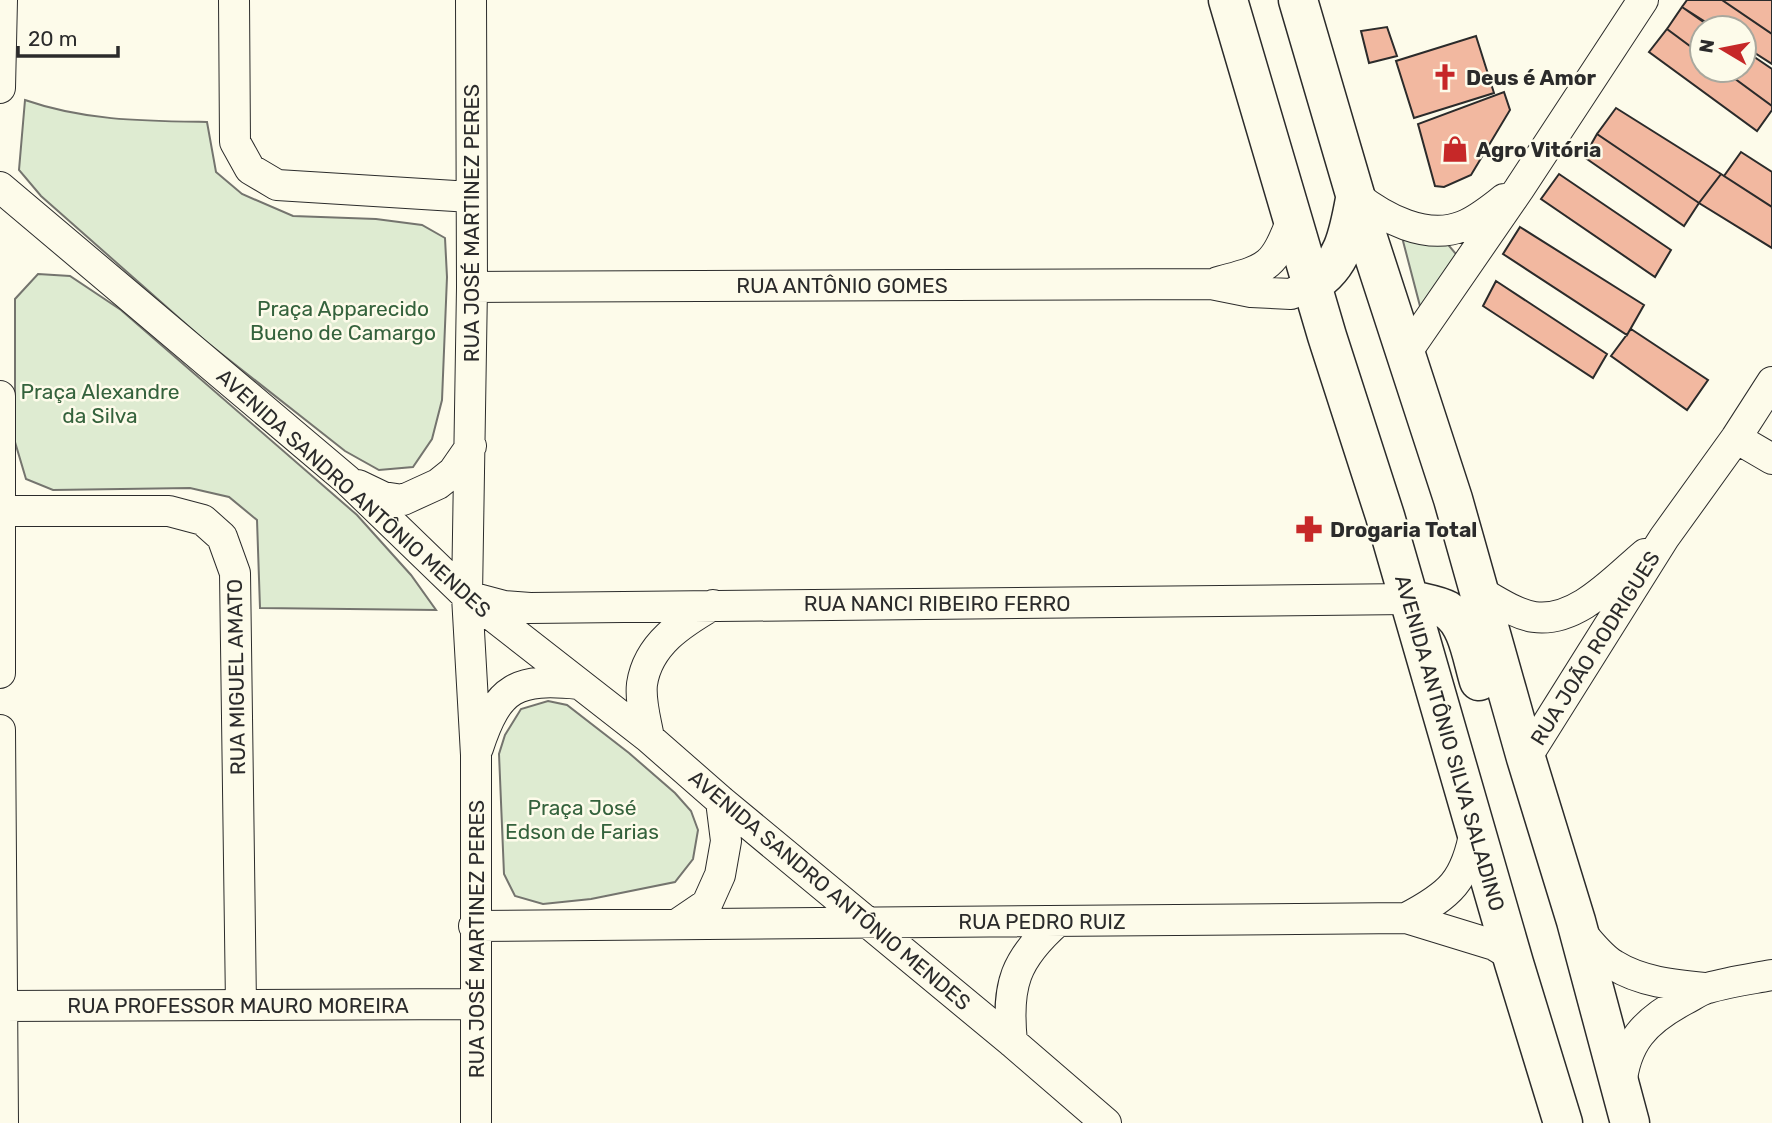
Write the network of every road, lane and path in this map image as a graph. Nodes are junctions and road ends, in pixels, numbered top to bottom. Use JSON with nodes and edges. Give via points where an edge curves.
{"nodes":[{"id":1,"x":2,"y":0,"type":"edge"},
{"id":2,"x":234,"y":0,"type":"edge"},
{"id":3,"x":471,"y":0,"type":"edge"},
{"id":4,"x":1228,"y":0,"type":"edge"},
{"id":5,"x":1298,"y":0,"type":"edge"},
{"id":6,"x":1640,"y":2,"type":"edge"},
{"id":7,"x":0,"y":88,"type":"edge"},
{"id":8,"x":0,"y":187,"type":"edge"},
{"id":9,"x":1519,"y":189,"type":"junction"},
{"id":10,"x":471,"y":197,"type":"junction"},
{"id":11,"x":1361,"y":214,"type":"junction"},
{"id":12,"x":1293,"y":217,"type":"junction"},
{"id":13,"x":1211,"y":284,"type":"junction"},
{"id":14,"x":1312,"y":284,"type":"junction"},
{"id":15,"x":472,"y":287,"type":"junction"},
{"id":16,"x":1251,"y":292,"type":"junction"},
{"id":17,"x":1326,"y":336,"type":"junction"},
{"id":18,"x":1406,"y":353,"type":"junction"},
{"id":19,"x":1772,"y":382,"type":"edge"},
{"id":20,"x":0,"y":396,"type":"edge"},
{"id":21,"x":1736,"y":438,"type":"junction"},
{"id":22,"x":471,"y":446,"type":"junction"},
{"id":23,"x":1772,"y":459,"type":"edge"},
{"id":24,"x":347,"y":480,"type":"junction"},
{"id":25,"x":2,"y":510,"type":"edge"},
{"id":26,"x":1664,"y":538,"type":"junction"},
{"id":27,"x":1480,"y":592,"type":"junction"},
{"id":28,"x":467,"y":596,"type":"junction"},
{"id":29,"x":1409,"y":600,"type":"junction"},
{"id":30,"x":713,"y":605,"type":"junction"},
{"id":31,"x":0,"y":673,"type":"edge"},
{"id":32,"x":579,"y":684,"type":"junction"},
{"id":33,"x":0,"y":730,"type":"edge"},
{"id":34,"x":649,"y":738,"type":"junction"},
{"id":35,"x":476,"y":755,"type":"junction"},
{"id":36,"x":1526,"y":758,"type":"junction"},
{"id":37,"x":721,"y":801,"type":"junction"},
{"id":38,"x":1475,"y":830,"type":"junction"},
{"id":39,"x":1406,"y":918,"type":"junction"},
{"id":40,"x":1058,"y":921,"type":"junction"},
{"id":41,"x":870,"y":922,"type":"junction"},
{"id":42,"x":679,"y":923,"type":"junction"},
{"id":43,"x":1577,"y":925,"type":"junction"},
{"id":44,"x":474,"y":926,"type":"junction"},
{"id":45,"x":1514,"y":963,"type":"junction"},
{"id":46,"x":1772,"y":975,"type":"edge"},
{"id":47,"x":1706,"y":988,"type":"junction"},
{"id":48,"x":475,"y":1004,"type":"junction"},
{"id":49,"x":241,"y":1005,"type":"junction"},
{"id":50,"x":1,"y":1006,"type":"edge"},
{"id":51,"x":1013,"y":1042,"type":"junction"},
{"id":52,"x":1626,"y":1107,"type":"edge"},
{"id":53,"x":1101,"y":1121,"type":"edge"},
{"id":54,"x":3,"y":1123,"type":"edge"},
{"id":55,"x":476,"y":1123,"type":"edge"},
{"id":56,"x":1563,"y":1123,"type":"edge"}],
"edges":[{"from":1,"to":7,"type":"street"},
{"from":2,"to":10,"type":"street","via":[[234,142],[250,169],[277,185]]},
{"from":3,"to":10,"type":"street","name":"RUA JOSÉ MARTINEZ PERES"},
{"from":4,"to":12,"type":"main road","name":"AVENIDA ANTÔNIO SILVA SALADINO"},
{"from":5,"to":11,"type":"main road"},
{"from":6,"to":9,"type":"street"},
{"from":8,"to":24,"type":"street","name":"AVENIDA SANDRO ANTÔNIO MENDES"},
{"from":9,"to":11,"type":"street","via":[[1461,227],[1421,229],[1376,211]]},
{"from":9,"to":18,"type":"street"},
{"from":10,"to":15,"type":"street","name":"RUA JOSÉ MARTINEZ PERES"},
{"from":11,"to":14,"type":"main road","via":[[1332,267]]},
{"from":11,"to":18,"type":"main road"},
{"from":12,"to":13,"type":"street","name":"RUA ANTÔNIO GOMES","via":[[1286,238],[1266,266]]},
{"from":12,"to":14,"type":"main road","name":"AVENIDA ANTÔNIO SILVA SALADINO"},
{"from":13,"to":15,"type":"street","name":"RUA ANTÔNIO GOMES"},
{"from":13,"to":16,"type":"street","name":"RUA ANTÔNIO GOMES"},
{"from":14,"to":16,"type":"street","name":"RUA ANTÔNIO GOMES","via":[[1291,294]]},
{"from":14,"to":17,"type":"main road","name":"AVENIDA ANTÔNIO SILVA SALADINO"},
{"from":15,"to":22,"type":"street","name":"RUA JOSÉ MARTINEZ PERES"},
{"from":16,"to":17,"type":"street","name":"RUA ANTÔNIO GOMES","via":[[1305,318]]},
{"from":17,"to":29,"type":"main road","name":"AVENIDA ANTÔNIO SILVA SALADINO"},
{"from":18,"to":27,"type":"main road"},
{"from":19,"to":21,"type":"street","name":"RUA JOÃO RODRIGUES"},
{"from":20,"to":25,"type":"street"},
{"from":21,"to":23,"type":"street"},
{"from":21,"to":26,"type":"street","name":"RUA JOÃO RODRIGUES"},
{"from":22,"to":24,"type":"street","via":[[438,484],[402,500],[383,497]]},
{"from":22,"to":28,"type":"street","name":"RUA JOSÉ MARTINEZ PERES"},
{"from":24,"to":28,"type":"street","name":"AVENIDA SANDRO ANTÔNIO MENDES"},
{"from":25,"to":31,"type":"street"},
{"from":25,"to":49,"type":"street","name":"RUA MIGUEL AMATO","via":[[169,511],[203,520],[222,537],[235,573]]},
{"from":26,"to":27,"type":"street","name":"RUA JOÃO RODRIGUES","via":[[1584,605],[1553,618],[1513,610]]},
{"from":26,"to":36,"type":"street","name":"RUA JOÃO RODRIGUES"},
{"from":27,"to":36,"type":"main road"},
{"from":28,"to":30,"type":"street","name":"RUA NANCI RIBEIRO FERRO","via":[[530,608]]},
{"from":28,"to":32,"type":"street","name":"AVENIDA SANDRO ANTÔNIO MENDES"},
{"from":28,"to":35,"type":"street","name":"RUA JOSÉ MARTINEZ PERES"},
{"from":29,"to":30,"type":"street","name":"RUA NANCI RIBEIRO FERRO"},
{"from":29,"to":38,"type":"main road","name":"AVENIDA ANTÔNIO SILVA SALADINO"},
{"from":29,"to":43,"type":"main road","via":[[1446,610],[1465,633],[1538,867]]},
{"from":30,"to":34,"type":"street","via":[[665,637],[652,657],[642,683]]},
{"from":32,"to":34,"type":"street","name":"AVENIDA SANDRO ANTÔNIO MENDES"},
{"from":32,"to":35,"type":"street","name":"RUA JOSÉ MARTINEZ PERES","via":[[550,681],[515,687],[492,715]]},
{"from":33,"to":50,"type":"street"},
{"from":34,"to":37,"type":"street","name":"AVENIDA SANDRO ANTÔNIO MENDES"},
{"from":35,"to":44,"type":"street","name":"RUA JOSÉ MARTINEZ PERES"},
{"from":36,"to":43,"type":"main road"},
{"from":37,"to":41,"type":"street","name":"AVENIDA SANDRO ANTÔNIO MENDES"},
{"from":37,"to":42,"type":"street","via":[[726,841],[720,875],[708,904]]},
{"from":38,"to":39,"type":"street","via":[[1465,867],[1449,892]]},
{"from":38,"to":45,"type":"main road","name":"AVENIDA ANTÔNIO SILVA SALADINO"},
{"from":39,"to":40,"type":"street","name":"RUA PEDRO RUIZ"},
{"from":39,"to":45,"type":"street","name":"RUA PEDRO RUIZ","via":[[1494,945]]},
{"from":40,"to":41,"type":"street","name":"RUA PEDRO RUIZ"},
{"from":40,"to":51,"type":"street","via":[[1023,957],[1009,1010]]},
{"from":41,"to":42,"type":"street","name":"RUA PEDRO RUIZ"},
{"from":41,"to":51,"type":"street","name":"AVENIDA SANDRO ANTÔNIO MENDES"},
{"from":42,"to":44,"type":"street","name":"RUA PEDRO RUIZ"},
{"from":43,"to":47,"type":"street","via":[[1612,964],[1635,976]]},
{"from":43,"to":52,"type":"main road"},
{"from":44,"to":48,"type":"street","name":"RUA JOSÉ MARTINEZ PERES"},
{"from":45,"to":56,"type":"main road","name":"AVENIDA ANTÔNIO SILVA SALADINO"},
{"from":46,"to":47,"type":"street"},
{"from":47,"to":52,"type":"street","via":[[1658,1015],[1629,1049],[1623,1065]]},
{"from":48,"to":49,"type":"street","name":"RUA PROFESSOR MAURO MOREIRA"},
{"from":48,"to":55,"type":"street","name":"RUA JOSÉ MARTINEZ PERES"},
{"from":49,"to":50,"type":"street","name":"RUA PROFESSOR MAURO MOREIRA"},
{"from":50,"to":54,"type":"street"},
{"from":51,"to":53,"type":"street","name":"AVENIDA SANDRO ANTÔNIO MENDES"}]}
